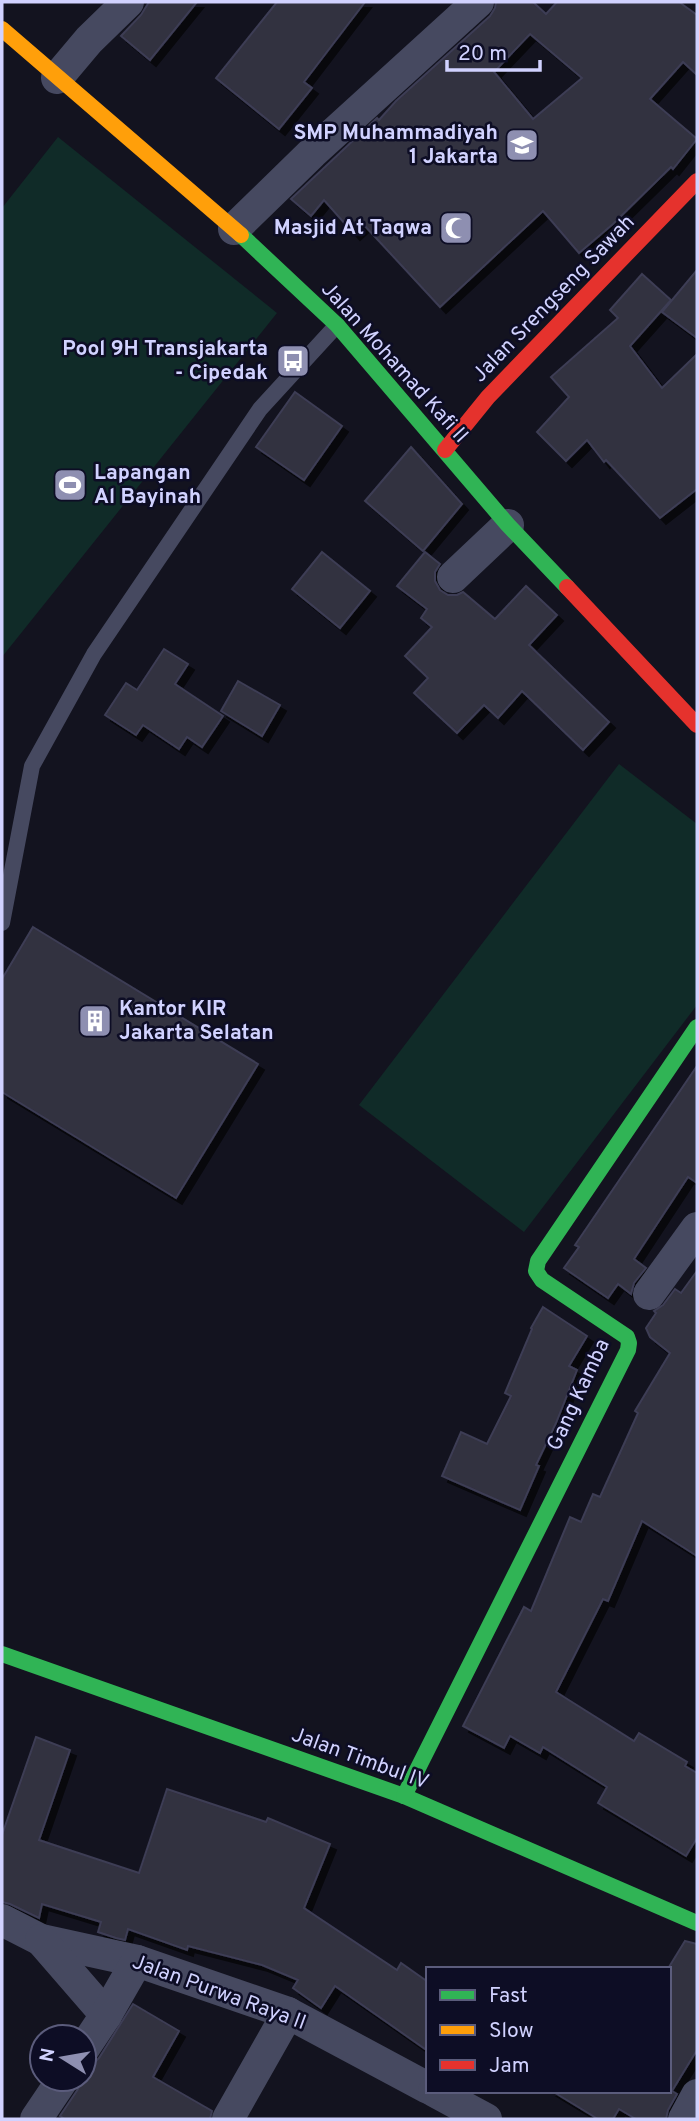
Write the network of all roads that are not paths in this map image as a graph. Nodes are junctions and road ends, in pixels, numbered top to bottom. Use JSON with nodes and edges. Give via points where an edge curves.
{"nodes":[{"id":1,"x":128,"y":2,"type":"edge"},
{"id":2,"x":478,"y":2,"type":"edge"},
{"id":3,"x":3,"y":31,"type":"edge"},
{"id":4,"x":63,"y":71,"type":"junction"},
{"id":5,"x":697,"y":181,"type":"edge"},
{"id":6,"x":234,"y":229,"type":"junction"},
{"id":7,"x":337,"y":325,"type":"junction"},
{"id":8,"x":450,"y":444,"type":"junction"},
{"id":9,"x":508,"y":525,"type":"junction"},
{"id":10,"x":453,"y":577,"type":"dead end"},
{"id":11,"x":697,"y":726,"type":"edge"},
{"id":12,"x":2,"y":923,"type":"edge"},
{"id":13,"x":697,"y":1027,"type":"edge"},
{"id":14,"x":697,"y":1228,"type":"edge"},
{"id":15,"x":649,"y":1294,"type":"dead end"},
{"id":16,"x":2,"y":1654,"type":"edge"},
{"id":17,"x":404,"y":1796,"type":"junction"},
{"id":18,"x":2,"y":1920,"type":"edge"},
{"id":19,"x":697,"y":1923,"type":"edge"},
{"id":20,"x":41,"y":1940,"type":"junction"},
{"id":21,"x":137,"y":1961,"type":"junction"},
{"id":22,"x":288,"y":2014,"type":"junction"},
{"id":23,"x":106,"y":2015,"type":"junction"},
{"id":24,"x":98,"y":2027,"type":"edge"},
{"id":25,"x":426,"y":2087,"type":"edge"},
{"id":26,"x":54,"y":2093,"type":"edge"},
{"id":27,"x":437,"y":2093,"type":"edge"},
{"id":28,"x":697,"y":2095,"type":"edge"},
{"id":29,"x":469,"y":2115,"type":"edge"},
{"id":30,"x":36,"y":2119,"type":"edge"},
{"id":31,"x":228,"y":2119,"type":"edge"},
{"id":32,"x":684,"y":2119,"type":"edge"}],
"edges":[{"from":1,"to":4,"type":"street"},
{"from":2,"to":6,"type":"street"},
{"from":3,"to":4,"type":"street","name":"Jalan Mohamad Kafi II"},
{"from":4,"to":6,"type":"street","name":"Jalan Mohamad Kafi II"},
{"from":5,"to":8,"type":"street","name":"Jalan Srengseng Sawah","via":[[488,397]]},
{"from":6,"to":7,"type":"street","name":"Jalan Mohamad Kafi II"},
{"from":7,"to":8,"type":"street","name":"Jalan Mohamad Kafi II"},
{"from":7,"to":12,"type":"lane","via":[[260,409],[94,654],[32,766]]},
{"from":8,"to":9,"type":"street","name":"Jalan Mohamad Kafi II"},
{"from":9,"to":10,"type":"street"},
{"from":9,"to":11,"type":"street","name":"Jalan Mohamad Kafi II"},
{"from":13,"to":17,"type":"street","name":"Gang Kamba","via":[[538,1261],[536,1272],[541,1280],[627,1337],[628,1350]]},
{"from":14,"to":15,"type":"street"},
{"from":16,"to":17,"type":"street","name":"Jalan Timbul IV"},
{"from":17,"to":19,"type":"street","name":"Jalan Timbul IV"},
{"from":18,"to":20,"type":"street","name":"Jalan Purwa Raya II"},
{"from":20,"to":21,"type":"street","name":"Jalan Purwa Raya II"},
{"from":20,"to":23,"type":"street"},
{"from":21,"to":22,"type":"street","name":"Jalan Purwa Raya II"},
{"from":21,"to":23,"type":"street"},
{"from":22,"to":25,"type":"street","name":"Jalan Purwa Raya II"},
{"from":22,"to":31,"type":"street"},
{"from":23,"to":24,"type":"street"},
{"from":26,"to":30,"type":"street"},
{"from":27,"to":29,"type":"street"},
{"from":28,"to":32,"type":"street"}]}
